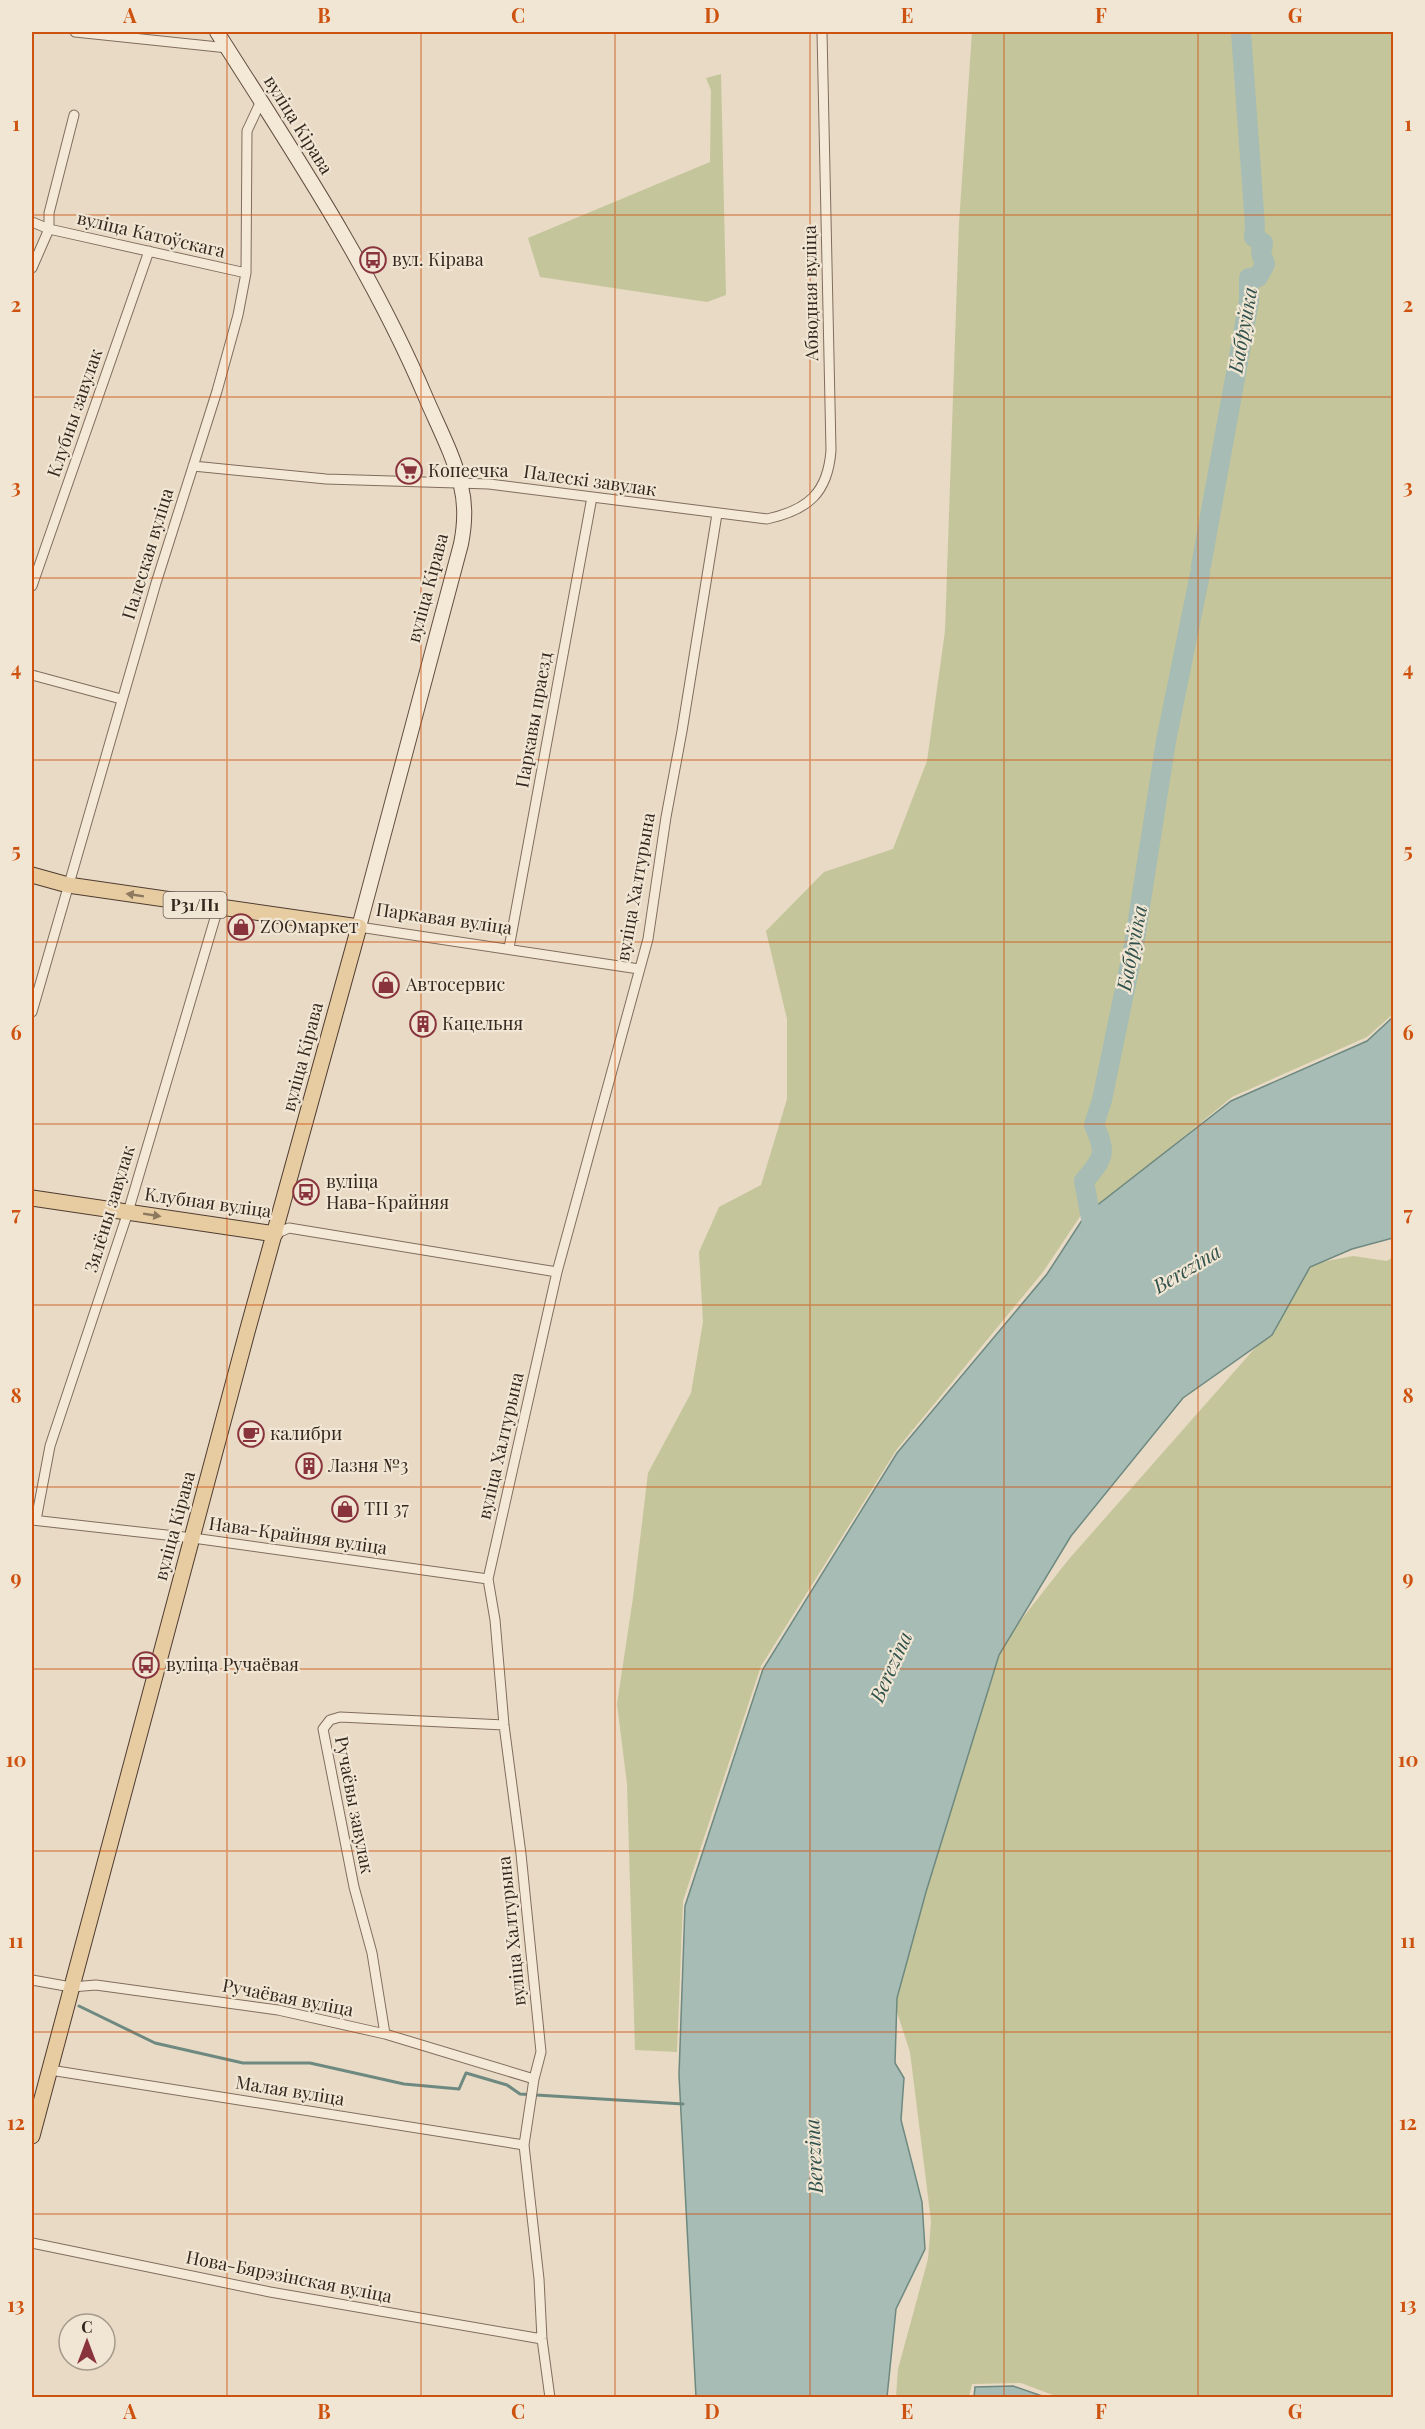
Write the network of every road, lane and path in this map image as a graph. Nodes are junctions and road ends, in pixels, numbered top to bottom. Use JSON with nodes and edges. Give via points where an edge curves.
{"nodes":[{"id":1,"x":75,"y":32,"type":"edge"},
{"id":2,"x":218,"y":32,"type":"edge"},
{"id":3,"x":822,"y":32,"type":"edge"},
{"id":4,"x":228,"y":48,"type":"junction"},
{"id":5,"x":261,"y":101,"type":"junction"},
{"id":6,"x":74,"y":115,"type":"dead end"},
{"id":7,"x":32,"y":222,"type":"edge"},
{"id":8,"x":49,"y":229,"type":"junction"},
{"id":9,"x":149,"y":251,"type":"junction"},
{"id":10,"x":32,"y":268,"type":"edge"},
{"id":11,"x":246,"y":273,"type":"junction"},
{"id":12,"x":193,"y":466,"type":"junction"},
{"id":13,"x":461,"y":484,"type":"junction"},
{"id":14,"x":592,"y":497,"type":"junction"},
{"id":15,"x":717,"y":514,"type":"junction"},
{"id":16,"x":767,"y":519,"type":"joint"},
{"id":17,"x":32,"y":586,"type":"edge"},
{"id":18,"x":32,"y":675,"type":"edge"},
{"id":19,"x":121,"y":699,"type":"junction"},
{"id":20,"x":32,"y":875,"type":"edge"},
{"id":21,"x":68,"y":885,"type":"junction"},
{"id":22,"x":218,"y":908,"type":"junction"},
{"id":23,"x":359,"y":927,"type":"junction"},
{"id":24,"x":509,"y":948,"type":"junction"},
{"id":25,"x":639,"y":969,"type":"junction"},
{"id":26,"x":32,"y":1012,"type":"edge"},
{"id":27,"x":32,"y":1198,"type":"edge"},
{"id":28,"x":128,"y":1212,"type":"junction"},
{"id":29,"x":274,"y":1234,"type":"junction"},
{"id":30,"x":557,"y":1272,"type":"junction"},
{"id":31,"x":34,"y":1520,"type":"edge"},
{"id":32,"x":193,"y":1538,"type":"junction"},
{"id":33,"x":488,"y":1579,"type":"junction"},
{"id":34,"x":504,"y":1725,"type":"junction"},
{"id":35,"x":32,"y":1980,"type":"edge"},
{"id":36,"x":71,"y":1987,"type":"junction"},
{"id":37,"x":385,"y":2034,"type":"junction"},
{"id":38,"x":50,"y":2070,"type":"junction"},
{"id":39,"x":533,"y":2083,"type":"junction"},
{"id":40,"x":32,"y":2136,"type":"edge"},
{"id":41,"x":525,"y":2145,"type":"junction"},
{"id":42,"x":32,"y":2243,"type":"edge"},
{"id":43,"x":542,"y":2338,"type":"junction"},
{"id":44,"x":550,"y":2397,"type":"edge"}],
"edges":[{"from":1,"to":4,"type":"street"},
{"from":2,"to":4,"type":"main road","name":"вуліца Кірава"},
{"from":3,"to":16,"type":"street","name":"Абводная вуліца","via":[[830,469],[810,502],[788,515]]},
{"from":4,"to":5,"type":"main road","name":"вуліца Кірава"},
{"from":5,"to":11,"type":"street","name":"Палеская вуліца","via":[[247,131]]},
{"from":5,"to":13,"type":"main road","name":"вуліца Кірава","via":[[374,288],[416,373]]},
{"from":6,"to":8,"type":"street","name":"вуліца Катоўскага","via":[[49,213]]},
{"from":7,"to":8,"type":"street","name":"вуліца Катоўскага"},
{"from":8,"to":9,"type":"street","name":"вуліца Катоўскага"},
{"from":8,"to":10,"type":"street"},
{"from":9,"to":11,"type":"street","name":"вуліца Катоўскага"},
{"from":9,"to":17,"type":"street","name":"Клубны завулак"},
{"from":11,"to":12,"type":"street","name":"Палеская вуліца","via":[[238,315]]},
{"from":12,"to":13,"type":"street","name":"Палескі завулак","via":[[326,479]]},
{"from":12,"to":19,"type":"street","name":"Палеская вуліца"},
{"from":13,"to":14,"type":"street","name":"Палескі завулак"},
{"from":13,"to":23,"type":"main road","name":"вуліца Кірава","via":[[465,512],[461,544]]},
{"from":14,"to":15,"type":"street","name":"Палескі завулак"},
{"from":14,"to":24,"type":"street","name":"Паркавы праезд"},
{"from":15,"to":16,"type":"street","name":"Палескі завулак"},
{"from":15,"to":25,"type":"street","name":"вуліца Халтурына","via":[[648,939]]},
{"from":18,"to":19,"type":"street"},
{"from":19,"to":21,"type":"street","name":"Палеская вуліца"},
{"from":20,"to":21,"type":"main road","name":"Паркавая вуліца","number":"Р31/П1"},
{"from":22,"to":21,"type":"main road","name":"Паркавая вуліца","number":"Р31/П1","one_way":true},
{"from":21,"to":26,"type":"street","name":"Палеская вуліца"},
{"from":22,"to":23,"type":"main road","name":"Паркавая вуліца","number":"Р31/П1"},
{"from":22,"to":28,"type":"street","name":"Зялёны завулак"},
{"from":23,"to":24,"type":"street","name":"Паркавая вуліца"},
{"from":23,"to":29,"type":"main road","name":"вуліца Кірава"},
{"from":24,"to":25,"type":"street","name":"Паркавая вуліца"},
{"from":25,"to":30,"type":"street","name":"вуліца Халтурына"},
{"from":27,"to":28,"type":"main road","name":"Клубная вуліца"},
{"from":28,"to":29,"type":"main road","name":"Клубная вуліца","one_way":true},
{"from":28,"to":31,"type":"street","name":"Зялёны завулак","via":[[50,1446]]},
{"from":29,"to":30,"type":"street","name":"Клубная вуліца","via":[[289,1228]]},
{"from":29,"to":32,"type":"main road","name":"вуліца Кірава"},
{"from":30,"to":33,"type":"street","name":"вуліца Халтурына"},
{"from":31,"to":32,"type":"street","name":"Нава-Крайняя вуліца"},
{"from":32,"to":33,"type":"street","name":"Нава-Крайняя вуліца"},
{"from":32,"to":36,"type":"main road","name":"вуліца Кірава"},
{"from":33,"to":34,"type":"street","name":"вуліца Халтурына"},
{"from":34,"to":37,"type":"street","name":"Ручаёвы завулак","via":[[340,1717],[330,1720],[323,1729],[354,1887],[372,1953]]},
{"from":34,"to":39,"type":"street","name":"вуліца Халтурына","via":[[522,1854],[541,2052]]},
{"from":35,"to":36,"type":"street","name":"Ручаёвая вуліца"},
{"from":36,"to":37,"type":"street","name":"Ручаёвая вуліца","via":[[96,1984],[278,2010]]},
{"from":36,"to":38,"type":"main road","name":"вуліца Кірава"},
{"from":37,"to":39,"type":"street","name":"Ручаёвая вуліца"},
{"from":38,"to":40,"type":"main road","name":"вуліца Кірава"},
{"from":38,"to":41,"type":"street","name":"Малая вуліца"},
{"from":39,"to":41,"type":"street","name":"вуліца Халтурына"},
{"from":41,"to":43,"type":"street","name":"вуліца Халтурына"},
{"from":42,"to":43,"type":"street","name":"Нова-Бярэзінская вуліца","via":[[270,2292]]},
{"from":43,"to":44,"type":"street","name":"вуліца Халтурына"}]}
